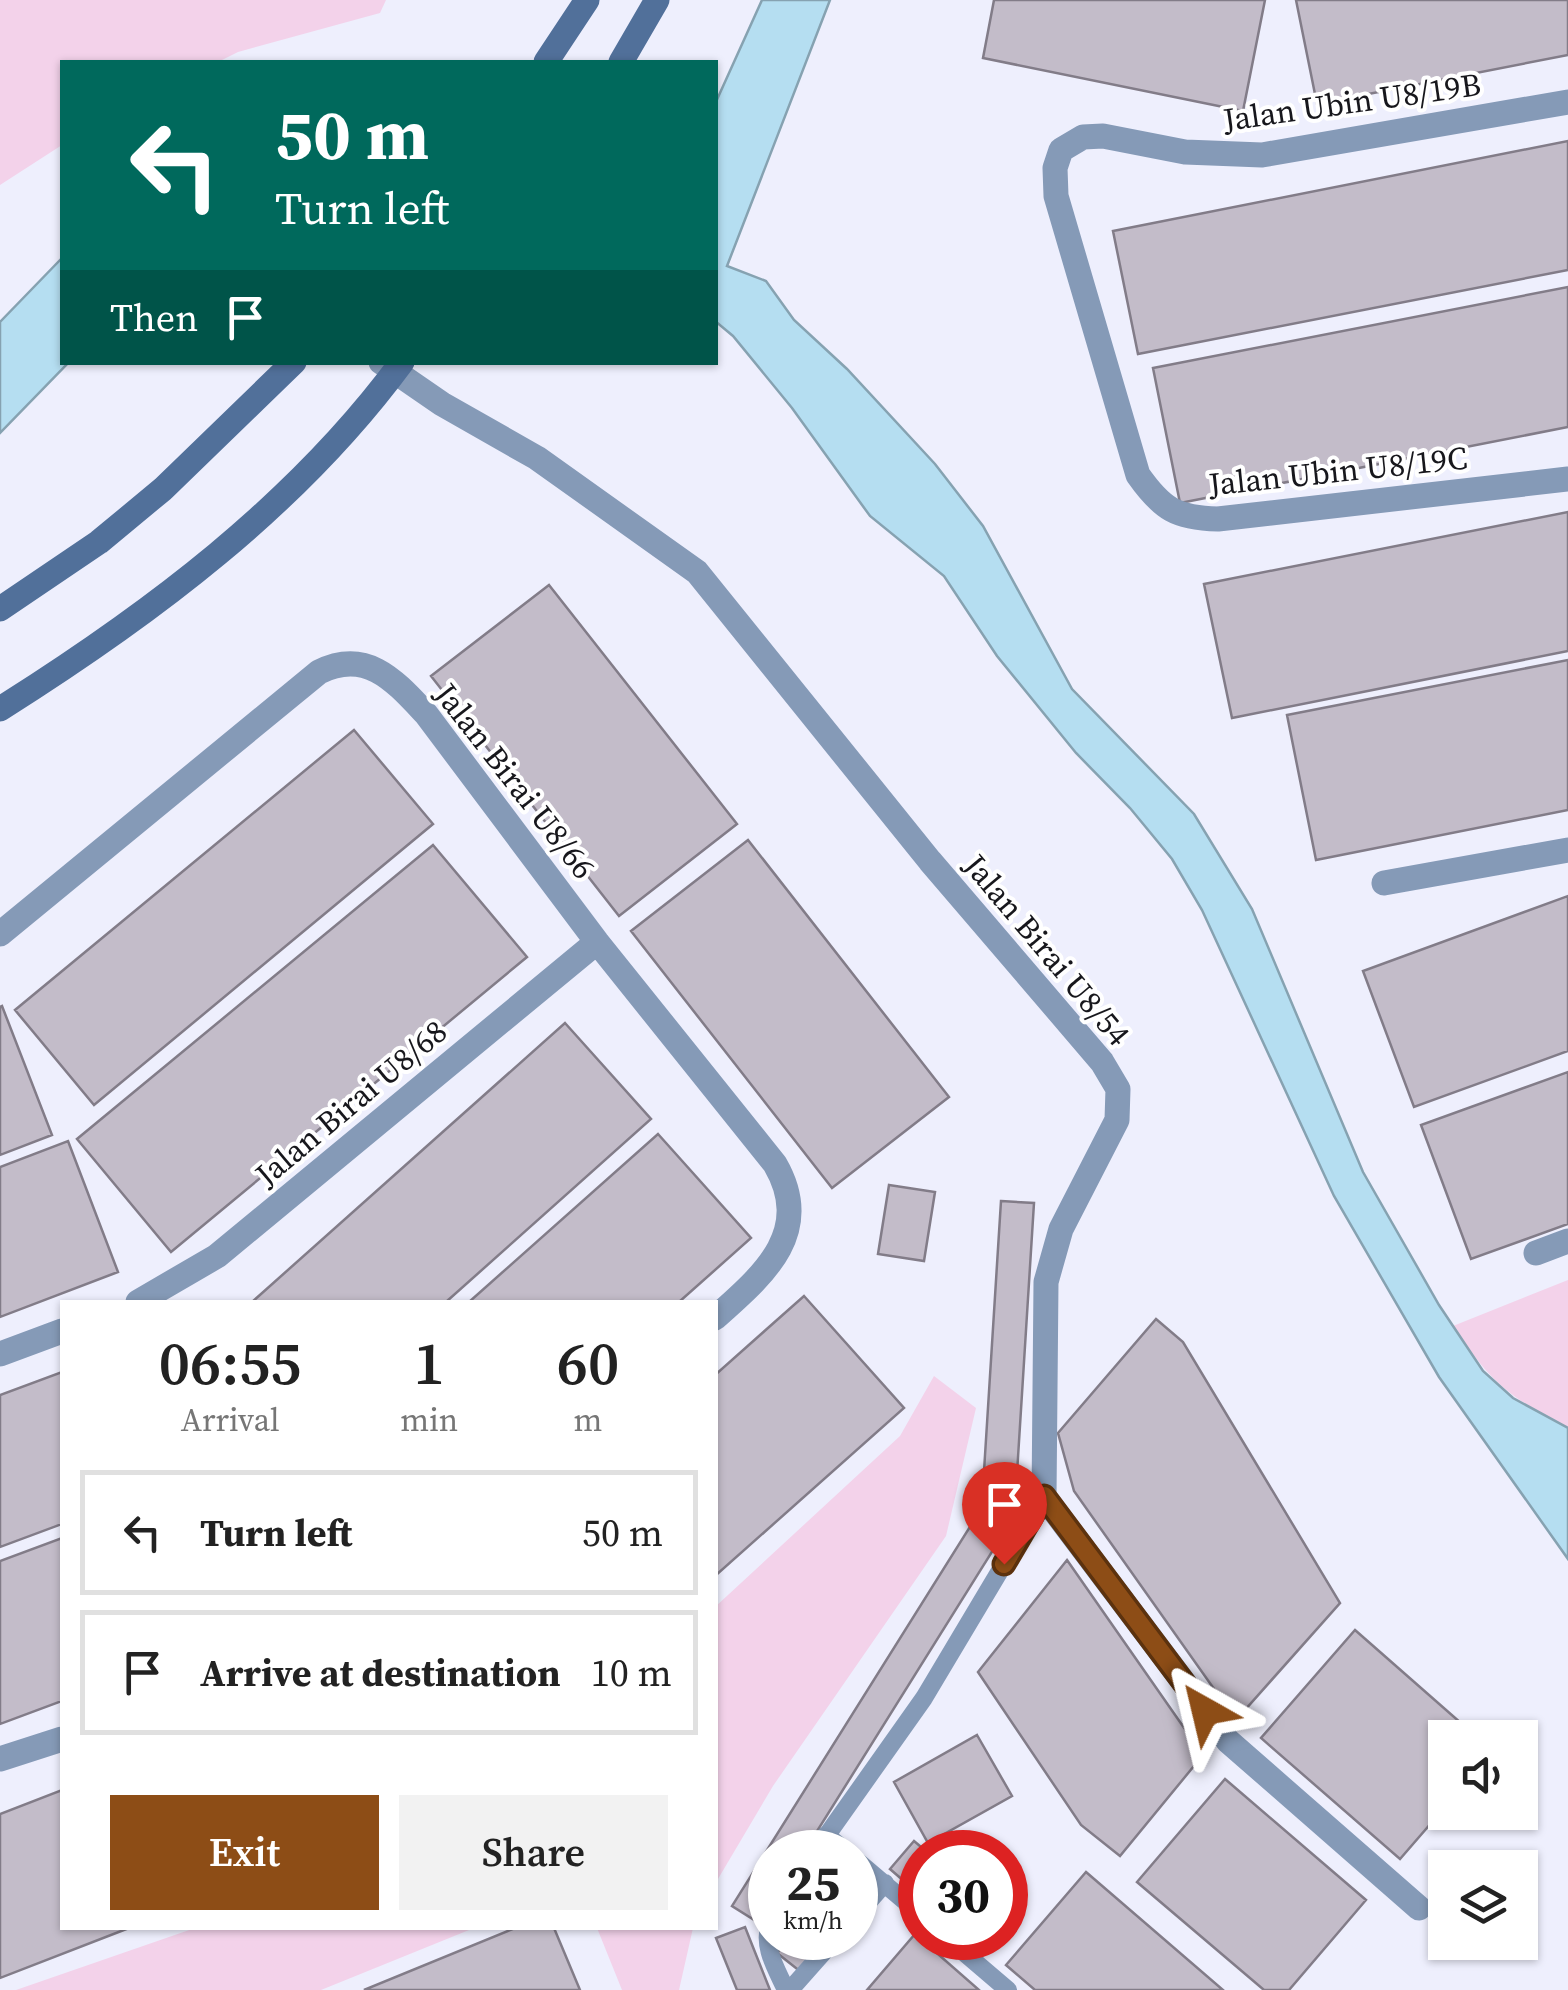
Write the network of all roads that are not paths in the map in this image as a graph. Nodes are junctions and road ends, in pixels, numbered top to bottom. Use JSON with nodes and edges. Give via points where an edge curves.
{"nodes":[{"id":1,"x":587,"y":0,"type":"edge"},
{"id":2,"x":657,"y":0,"type":"edge"},
{"id":3,"x":547,"y":60,"type":"edge"},
{"id":4,"x":622,"y":60,"type":"edge"},
{"id":5,"x":1568,"y":102,"type":"edge"},
{"id":6,"x":1102,"y":353,"type":"joint"},
{"id":7,"x":291,"y":365,"type":"edge"},
{"id":8,"x":393,"y":366,"type":"edge"},
{"id":9,"x":1568,"y":480,"type":"edge"},
{"id":10,"x":0,"y":610,"type":"edge"},
{"id":11,"x":0,"y":709,"type":"edge"},
{"id":12,"x":1568,"y":850,"type":"edge"},
{"id":13,"x":1384,"y":883,"type":"dead end"},
{"id":14,"x":0,"y":934,"type":"edge"},
{"id":15,"x":597,"y":942,"type":"junction"},
{"id":16,"x":1568,"y":1241,"type":"edge"},
{"id":17,"x":1536,"y":1253,"type":"dead end"},
{"id":18,"x":141,"y":1300,"type":"edge"},
{"id":19,"x":718,"y":1315,"type":"edge"},
{"id":20,"x":60,"y":1332,"type":"edge"},
{"id":21,"x":0,"y":1354,"type":"edge"},
{"id":22,"x":1044,"y":1496,"type":"junction"},
{"id":23,"x":60,"y":1739,"type":"edge"},
{"id":24,"x":0,"y":1759,"type":"edge"},
{"id":25,"x":830,"y":1830,"type":"edge"},
{"id":26,"x":878,"y":1878,"type":"edge"},
{"id":27,"x":885,"y":1884,"type":"junction"},
{"id":28,"x":878,"y":1892,"type":"edge"},
{"id":29,"x":898,"y":1895,"type":"edge"},
{"id":30,"x":1419,"y":1908,"type":"dead end"},
{"id":31,"x":773,"y":1960,"type":"edge"},
{"id":32,"x":816,"y":1960,"type":"edge"},
{"id":33,"x":973,"y":1960,"type":"edge"},
{"id":34,"x":788,"y":1990,"type":"edge"},
{"id":35,"x":1008,"y":1990,"type":"edge"}],
"edges":[{"from":1,"to":3,"type":"main road"},
{"from":2,"to":4,"type":"main road"},
{"from":5,"to":6,"type":"street","name":"Jalan Ubin U8/19B","via":[[1262,154],[1185,152],[1083,136],[1061,150],[1054,168],[1056,196]]},
{"from":6,"to":9,"type":"street","name":"Jalan Ubin U8/19C","via":[[1138,475],[1172,512],[1218,519]]},
{"from":7,"to":10,"type":"main road","via":[[163,489]]},
{"from":8,"to":11,"type":"main road","via":[[270,509],[129,622]]},
{"from":8,"to":22,"type":"street","name":"Jalan Birai U8/54","via":[[697,572],[1118,1089],[1117,1120],[1061,1228],[1046,1282]]},
{"from":12,"to":13,"type":"street"},
{"from":14,"to":15,"type":"street","name":"Jalan Birai U8/66","via":[[319,672],[352,662],[367,664],[426,714]]},
{"from":15,"to":18,"type":"street","name":"Jalan Birai U8/68","via":[[217,1256]]},
{"from":15,"to":19,"type":"street","name":"Jalan Birai U8/66","via":[[784,1179],[788,1227],[782,1249]]},
{"from":16,"to":17,"type":"street"},
{"from":20,"to":21,"type":"street"},
{"from":22,"to":25,"type":"lane","via":[[924,1698]]},
{"from":22,"to":30,"type":"street","via":[[1228,1741]]},
{"from":23,"to":24,"type":"street"},
{"from":26,"to":27,"type":"lane"},
{"from":27,"to":28,"type":"lane"},
{"from":27,"to":29,"type":"lane"},
{"from":31,"to":34,"type":"lane"},
{"from":32,"to":34,"type":"lane"},
{"from":33,"to":35,"type":"lane"}]}
